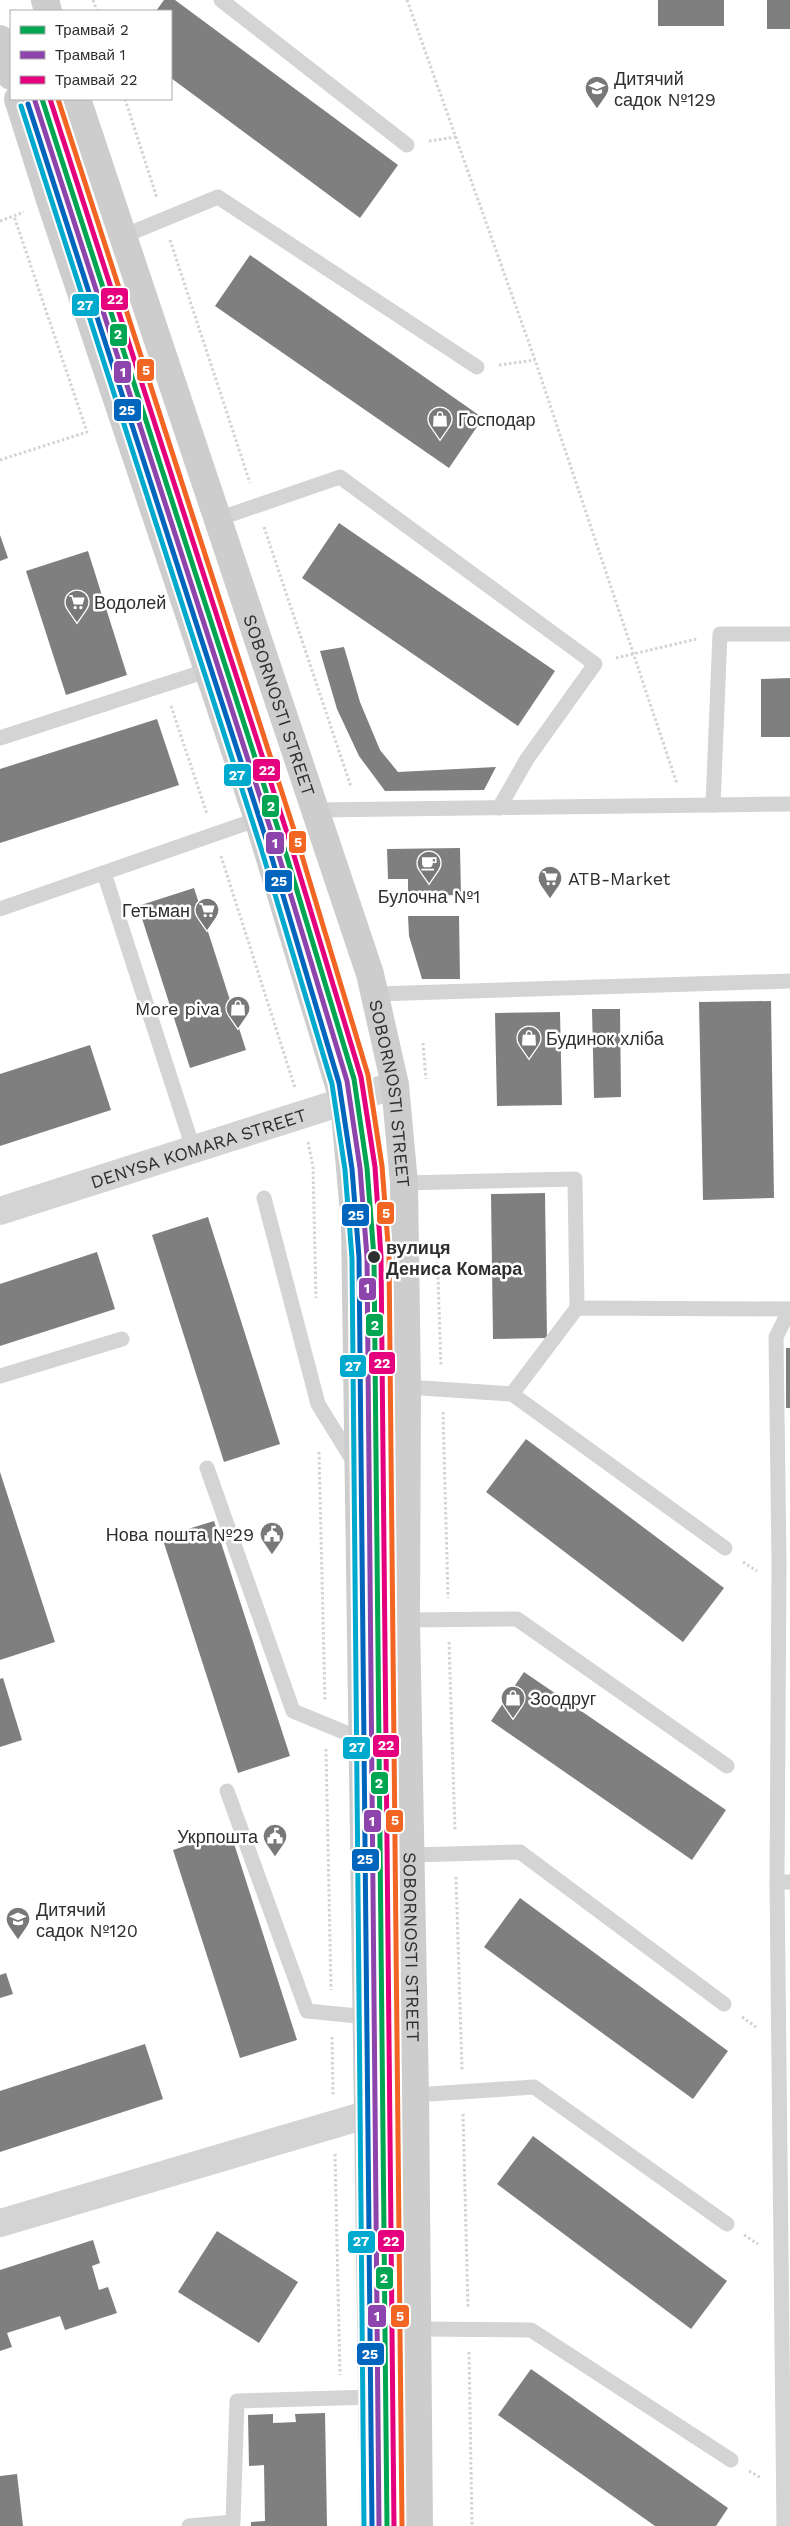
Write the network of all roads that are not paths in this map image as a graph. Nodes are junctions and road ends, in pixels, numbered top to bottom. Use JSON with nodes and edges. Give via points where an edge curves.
{"nodes":[{"id":1,"x":221,"y":0,"type":"edge"},
{"id":2,"x":0,"y":39,"type":"edge"},
{"id":3,"x":7,"y":71,"type":"edge"},
{"id":4,"x":18,"y":100,"type":"edge"},
{"id":5,"x":77,"y":100,"type":"edge"},
{"id":6,"x":407,"y":145,"type":"dead end"},
{"id":7,"x":121,"y":237,"type":"junction"},
{"id":8,"x":477,"y":367,"type":"road end"},
{"id":9,"x":218,"y":519,"type":"junction"},
{"id":10,"x":790,"y":634,"type":"edge"},
{"id":11,"x":209,"y":670,"type":"junction"},
{"id":12,"x":0,"y":738,"type":"edge"},
{"id":13,"x":790,"y":804,"type":"edge"},
{"id":14,"x":713,"y":805,"type":"junction"},
{"id":15,"x":499,"y":808,"type":"junction"},
{"id":16,"x":316,"y":810,"type":"junction"},
{"id":17,"x":258,"y":819,"type":"junction"},
{"id":18,"x":104,"y":873,"type":"junction"},
{"id":19,"x":0,"y":909,"type":"edge"},
{"id":20,"x":790,"y":981,"type":"edge"},
{"id":21,"x":376,"y":994,"type":"junction"},
{"id":22,"x":395,"y":1085,"type":"junction"},
{"id":23,"x":344,"y":1102,"type":"junction"},
{"id":24,"x":193,"y":1148,"type":"junction"},
{"id":25,"x":404,"y":1183,"type":"junction"},
{"id":26,"x":264,"y":1198,"type":"dead end"},
{"id":27,"x":0,"y":1211,"type":"edge"},
{"id":28,"x":577,"y":1308,"type":"junction"},
{"id":29,"x":790,"y":1309,"type":"edge"},
{"id":30,"x":122,"y":1339,"type":"dead end"},
{"id":31,"x":0,"y":1376,"type":"edge"},
{"id":32,"x":407,"y":1387,"type":"junction"},
{"id":33,"x":512,"y":1394,"type":"junction"},
{"id":34,"x":208,"y":1468,"type":"dead end"},
{"id":35,"x":359,"y":1470,"type":"junction"},
{"id":36,"x":725,"y":1548,"type":"road end"},
{"id":37,"x":406,"y":1620,"type":"junction"},
{"id":38,"x":361,"y":1739,"type":"junction"},
{"id":39,"x":726,"y":1766,"type":"dead end"},
{"id":40,"x":227,"y":1791,"type":"dead end"},
{"id":41,"x":412,"y":1855,"type":"junction"},
{"id":42,"x":783,"y":1882,"type":"edge"},
{"id":43,"x":724,"y":2004,"type":"road end"},
{"id":44,"x":368,"y":2017,"type":"junction"},
{"id":45,"x":415,"y":2095,"type":"junction"},
{"id":46,"x":369,"y":2114,"type":"junction"},
{"id":47,"x":0,"y":2223,"type":"edge"},
{"id":48,"x":727,"y":2224,"type":"road end"},
{"id":49,"x":418,"y":2330,"type":"junction"},
{"id":50,"x":372,"y":2397,"type":"junction"},
{"id":51,"x":732,"y":2460,"type":"road end"},
{"id":52,"x":189,"y":2526,"type":"edge"},
{"id":53,"x":374,"y":2526,"type":"edge"},
{"id":54,"x":419,"y":2526,"type":"edge"},
{"id":55,"x":784,"y":2526,"type":"edge"}],
"edges":[{"from":1,"to":6,"type":"lane"},
{"from":2,"to":3,"type":"main road"},
{"from":4,"to":11,"type":"main road"},
{"from":5,"to":7,"type":"main road","name":"SOBORNOSTI STREET"},
{"from":7,"to":8,"type":"lane","via":[[218,197]]},
{"from":7,"to":9,"type":"main road","name":"SOBORNOSTI STREET"},
{"from":9,"to":15,"type":"lane","via":[[340,477],[595,664],[527,759]]},
{"from":9,"to":16,"type":"main road","name":"SOBORNOSTI STREET"},
{"from":10,"to":14,"type":"lane","via":[[720,634]]},
{"from":11,"to":12,"type":"lane"},
{"from":11,"to":17,"type":"main road"},
{"from":13,"to":14,"type":"lane"},
{"from":14,"to":15,"type":"lane"},
{"from":15,"to":16,"type":"lane"},
{"from":16,"to":21,"type":"main road","name":"SOBORNOSTI STREET"},
{"from":17,"to":18,"type":"lane"},
{"from":17,"to":23,"type":"main road"},
{"from":18,"to":19,"type":"lane"},
{"from":18,"to":24,"type":"lane"},
{"from":20,"to":21,"type":"lane"},
{"from":21,"to":22,"type":"main road","name":"SOBORNOSTI STREET"},
{"from":22,"to":23,"type":"street","name":"DENYSA KOMARA STREET"},
{"from":22,"to":25,"type":"main road","name":"SOBORNOSTI STREET"},
{"from":23,"to":24,"type":"street","name":"DENYSA KOMARA STREET"},
{"from":23,"to":35,"type":"main road","via":[[356,1223]]},
{"from":24,"to":27,"type":"street","name":"DENYSA KOMARA STREET"},
{"from":25,"to":28,"type":"lane","via":[[575,1179]]},
{"from":25,"to":32,"type":"main road","name":"SOBORNOSTI STREET"},
{"from":26,"to":35,"type":"lane","via":[[318,1404]]},
{"from":28,"to":29,"type":"lane"},
{"from":28,"to":33,"type":"lane"},
{"from":29,"to":42,"type":"lane","via":[[776,1337]]},
{"from":30,"to":31,"type":"lane"},
{"from":32,"to":33,"type":"lane"},
{"from":32,"to":37,"type":"main road","name":"SOBORNOSTI STREET"},
{"from":33,"to":36,"type":"lane"},
{"from":34,"to":38,"type":"lane","via":[[293,1711]]},
{"from":35,"to":38,"type":"main road"},
{"from":37,"to":39,"type":"lane","via":[[517,1619]]},
{"from":37,"to":41,"type":"main road","name":"SOBORNOSTI STREET"},
{"from":38,"to":44,"type":"main road"},
{"from":40,"to":44,"type":"lane","via":[[306,2011]]},
{"from":41,"to":43,"type":"lane","via":[[520,1852]]},
{"from":41,"to":45,"type":"main road","name":"SOBORNOSTI STREET"},
{"from":42,"to":55,"type":"lane","via":[[778,2043]]},
{"from":44,"to":46,"type":"main road"},
{"from":45,"to":48,"type":"lane","via":[[534,2088]]},
{"from":45,"to":49,"type":"main road","name":"SOBORNOSTI STREET"},
{"from":46,"to":47,"type":"street"},
{"from":46,"to":50,"type":"main road"},
{"from":49,"to":51,"type":"lane","via":[[531,2330]]},
{"from":49,"to":54,"type":"main road","name":"SOBORNOSTI STREET"},
{"from":50,"to":52,"type":"lane","via":[[237,2402],[233,2522]]},
{"from":50,"to":53,"type":"main road"}]}
